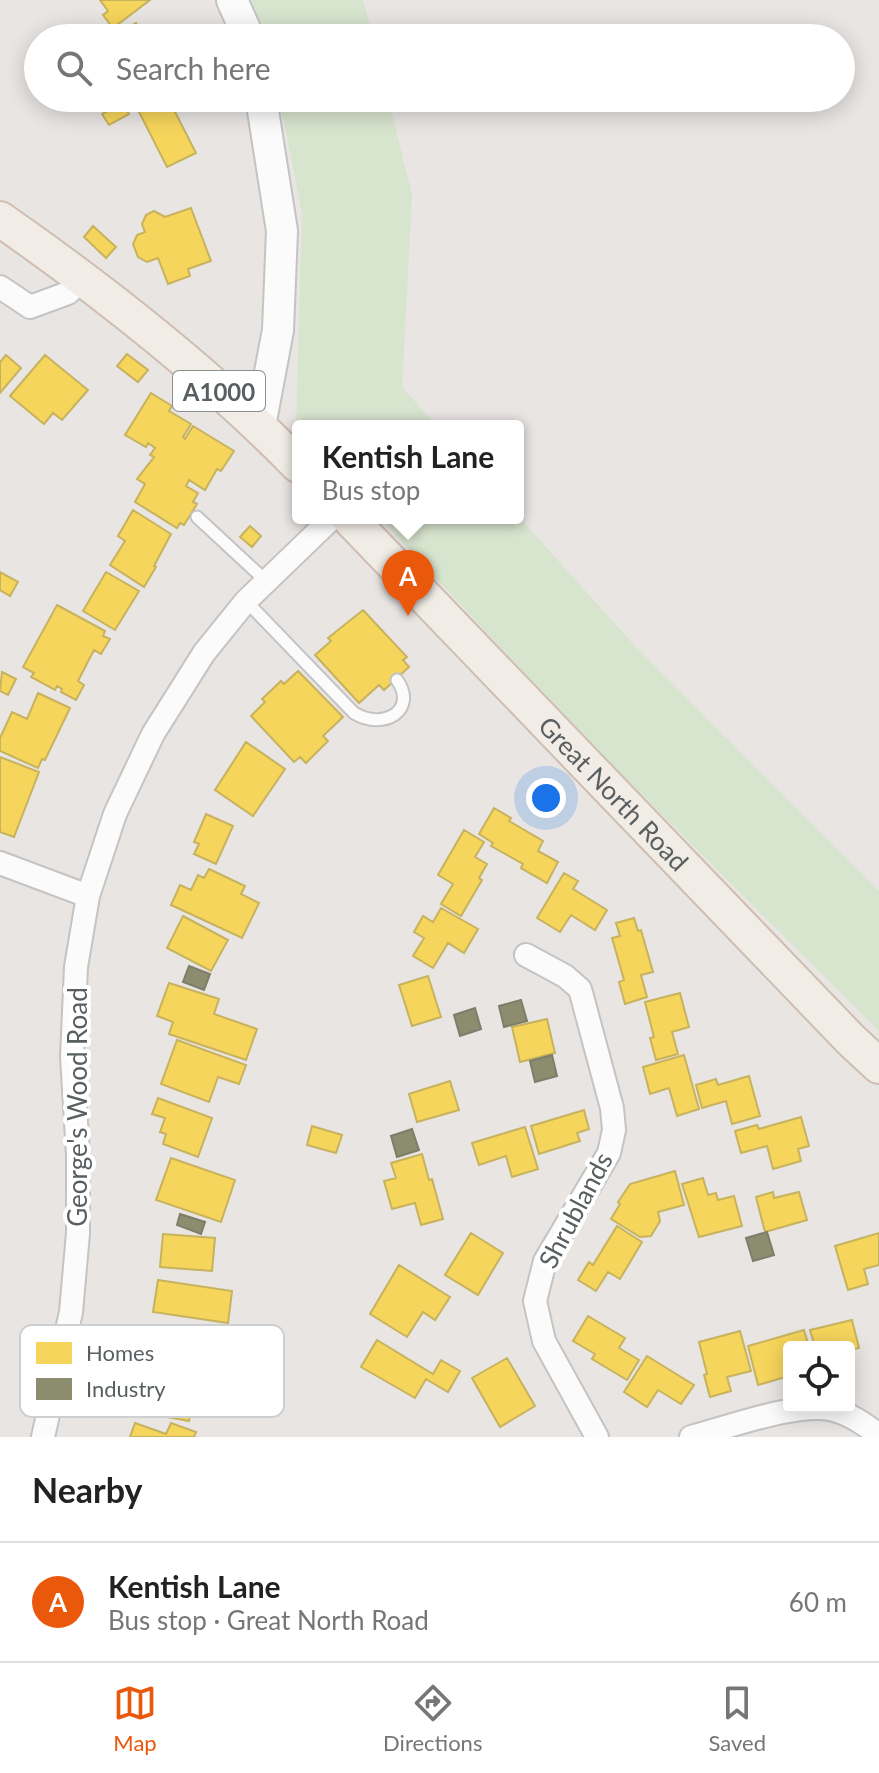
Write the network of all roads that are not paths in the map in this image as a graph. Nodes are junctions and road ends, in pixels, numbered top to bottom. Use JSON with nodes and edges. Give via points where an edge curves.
{"nodes":[{"id":1,"x":232,"y":0,"type":"edge"},
{"id":2,"x":243,"y":24,"type":"edge"},
{"id":3,"x":263,"y":112,"type":"edge"},
{"id":4,"x":0,"y":219,"type":"edge"},
{"id":5,"x":84,"y":278,"type":"junction"},
{"id":6,"x":0,"y":287,"type":"edge"},
{"id":7,"x":260,"y":426,"type":"junction"},
{"id":8,"x":292,"y":459,"type":"edge"},
{"id":9,"x":197,"y":517,"type":"dead end"},
{"id":10,"x":326,"y":524,"type":"edge"},
{"id":11,"x":355,"y":524,"type":"edge"},
{"id":12,"x":266,"y":581,"type":"junction"},
{"id":13,"x":246,"y":601,"type":"junction"},
{"id":14,"x":397,"y":680,"type":"dead end"},
{"id":15,"x":0,"y":863,"type":"edge"},
{"id":16,"x":88,"y":896,"type":"junction"},
{"id":17,"x":526,"y":955,"type":"dead end"},
{"id":18,"x":879,"y":1066,"type":"edge"},
{"id":19,"x":68,"y":1325,"type":"edge"},
{"id":20,"x":47,"y":1417,"type":"edge"},
{"id":21,"x":879,"y":1435,"type":"edge"},
{"id":22,"x":43,"y":1437,"type":"edge"},
{"id":23,"x":597,"y":1437,"type":"edge"},
{"id":24,"x":691,"y":1437,"type":"edge"}],
"edges":[{"from":1,"to":2,"type":"main road"},
{"from":3,"to":7,"type":"main road","via":[[282,231],[278,330]]},
{"from":4,"to":5,"type":"main road","number":"A1000"},
{"from":5,"to":6,"type":"street","via":[[68,293],[30,307]]},
{"from":5,"to":7,"type":"main road","number":"A1000"},
{"from":7,"to":8,"type":"main road","number":"A1000"},
{"from":9,"to":12,"type":"lane"},
{"from":10,"to":12,"type":"street","name":"George's Wood Road"},
{"from":11,"to":18,"type":"main road","name":"Great North Road"},
{"from":12,"to":13,"type":"street","name":"George's Wood Road"},
{"from":13,"to":14,"type":"lane","via":[[354,713],[368,721],[397,713],[403,688]]},
{"from":13,"to":16,"type":"street","name":"George's Wood Road","via":[[204,653],[153,734],[115,814]]},
{"from":15,"to":16,"type":"street"},
{"from":16,"to":19,"type":"street","name":"George's Wood Road","via":[[76,967],[72,1057],[78,1233]]},
{"from":17,"to":23,"type":"street","name":"Shrublands","via":[[580,989],[612,1108],[609,1153],[545,1261],[535,1301],[544,1341]]},
{"from":20,"to":22,"type":"street","name":"George's Wood Road"},
{"from":21,"to":24,"type":"street","via":[[848,1415],[805,1408]]}]}
